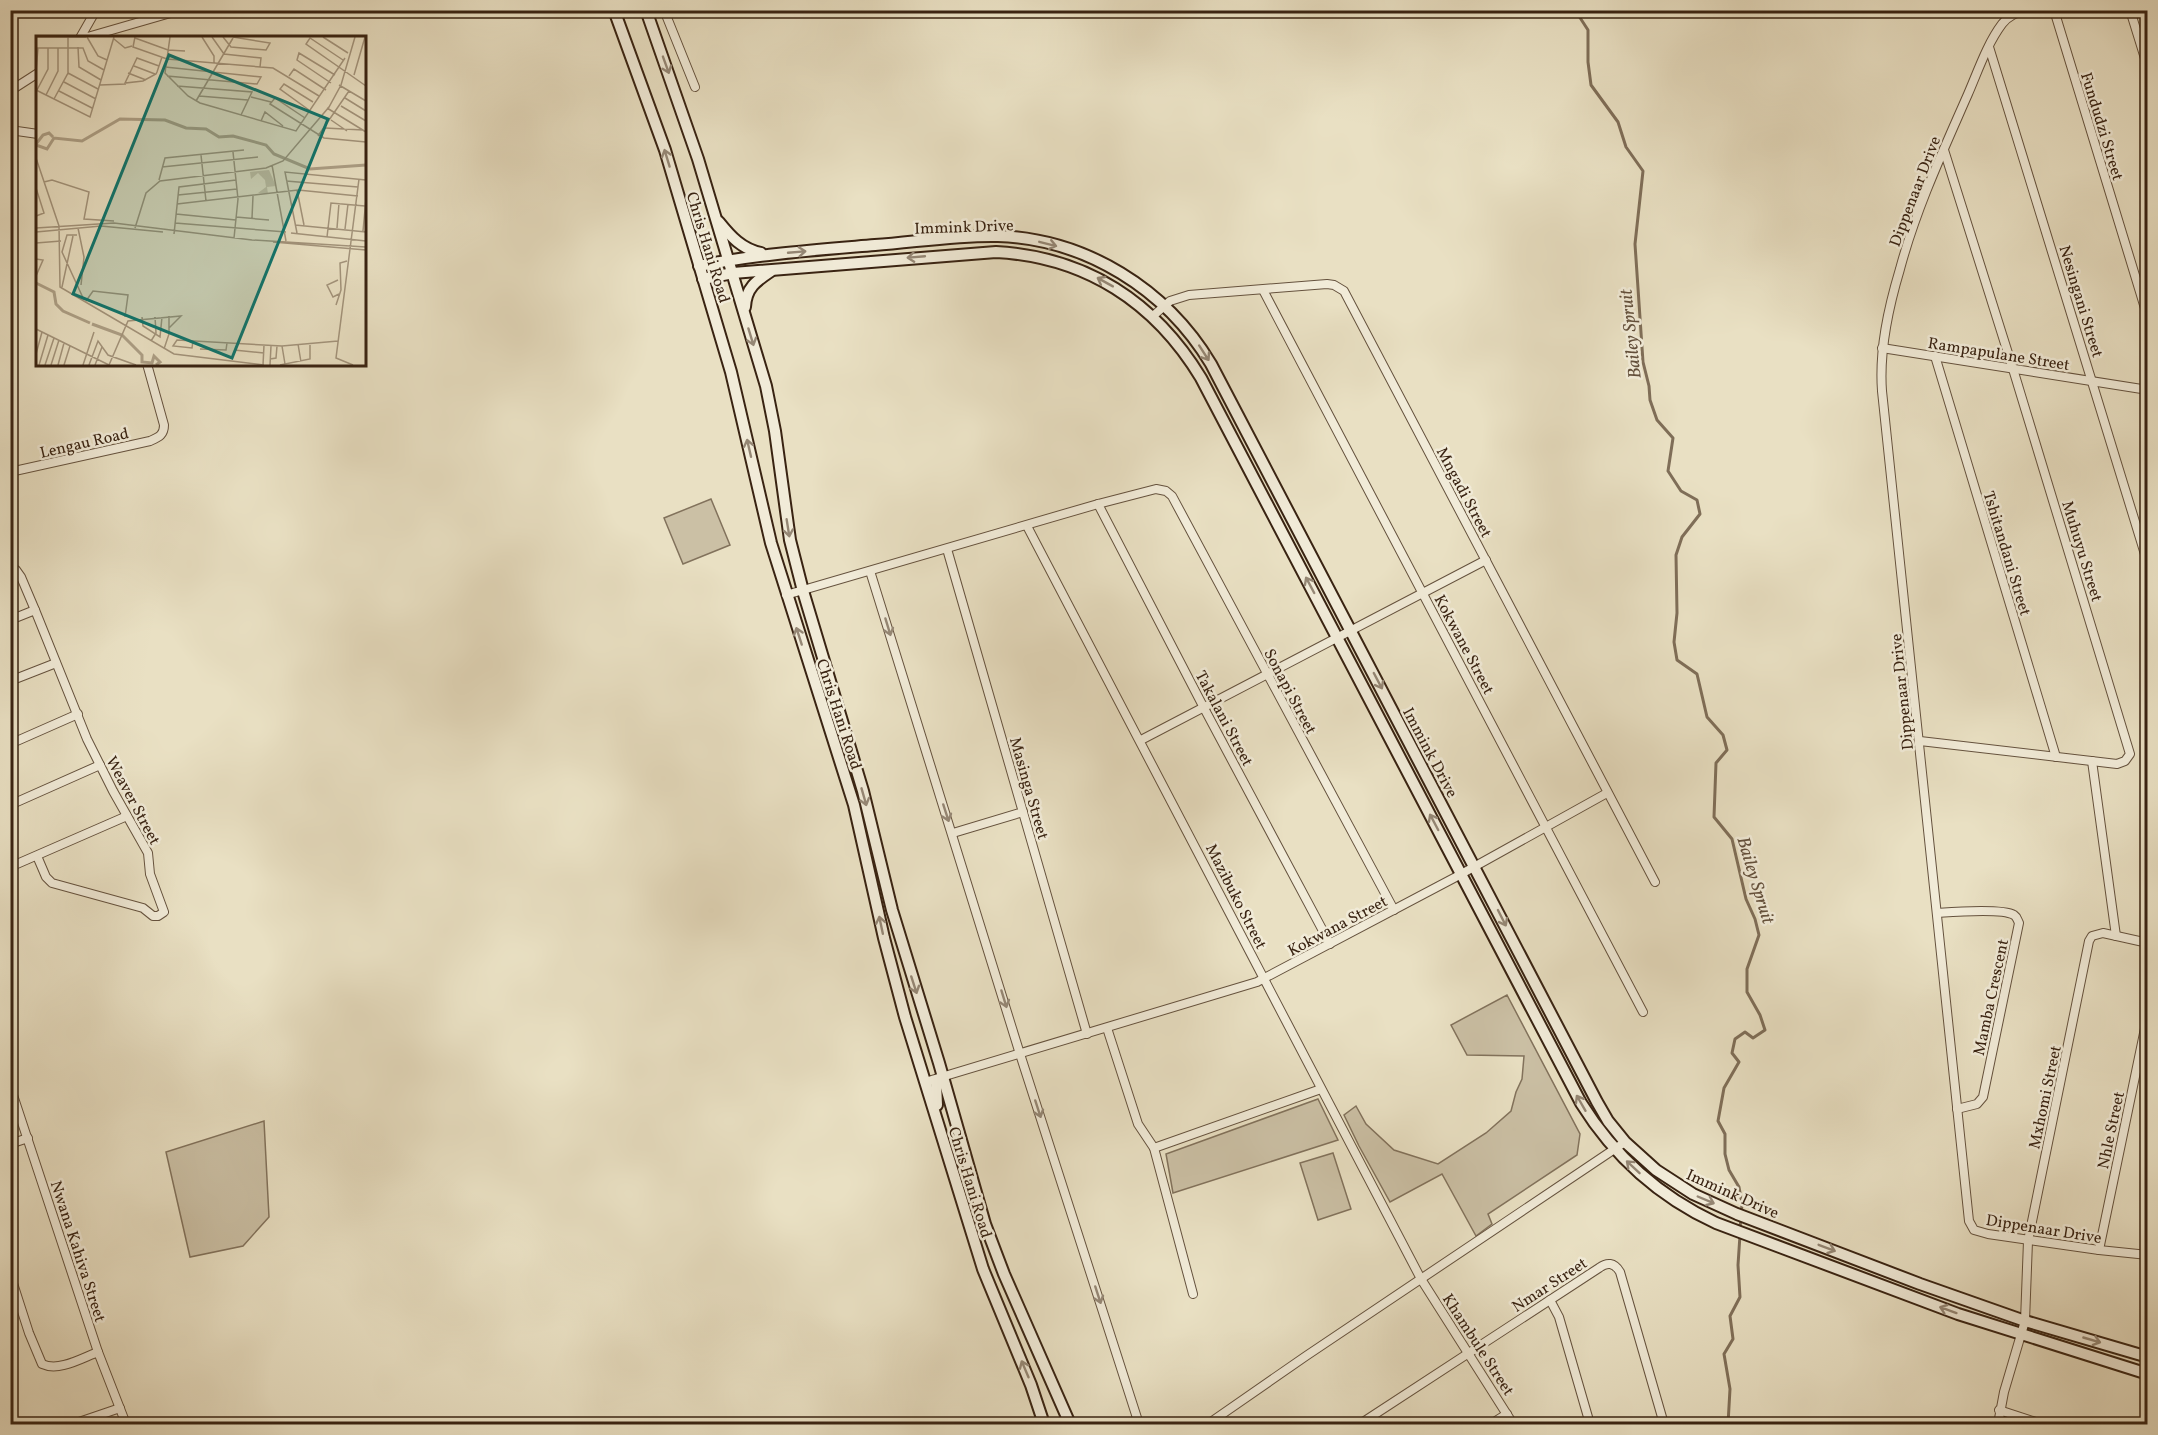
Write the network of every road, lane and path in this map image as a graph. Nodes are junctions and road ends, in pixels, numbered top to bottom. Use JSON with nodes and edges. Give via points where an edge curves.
{"nodes":[{"id":1,"x":96,"y":10,"type":"edge"},
{"id":2,"x":181,"y":10,"type":"edge"},
{"id":3,"x":614,"y":10,"type":"edge"},
{"id":4,"x":646,"y":10,"type":"edge"},
{"id":5,"x":664,"y":10,"type":"edge"},
{"id":6,"x":2025,"y":10,"type":"edge"},
{"id":7,"x":2054,"y":10,"type":"edge"},
{"id":8,"x":2130,"y":10,"type":"edge"},
{"id":9,"x":83,"y":36,"type":"edge"},
{"id":10,"x":88,"y":36,"type":"edge"},
{"id":11,"x":1989,"y":47,"type":"junction"},
{"id":12,"x":2148,"y":68,"type":"edge"},
{"id":13,"x":36,"y":74,"type":"edge"},
{"id":14,"x":695,"y":87,"type":"dead end"},
{"id":15,"x":10,"y":91,"type":"edge"},
{"id":16,"x":10,"y":130,"type":"edge"},
{"id":17,"x":36,"y":135,"type":"edge"},
{"id":18,"x":1944,"y":150,"type":"junction"},
{"id":19,"x":715,"y":217,"type":"junction"},
{"id":20,"x":770,"y":254,"type":"junction"},
{"id":21,"x":728,"y":260,"type":"junction"},
{"id":22,"x":699,"y":266,"type":"junction"},
{"id":23,"x":774,"y":270,"type":"junction"},
{"id":24,"x":733,"y":273,"type":"junction"},
{"id":25,"x":703,"y":279,"type":"junction"},
{"id":26,"x":1263,"y":290,"type":"junction"},
{"id":27,"x":1164,"y":305,"type":"junction"},
{"id":28,"x":744,"y":315,"type":"junction"},
{"id":29,"x":1153,"y":316,"type":"junction"},
{"id":30,"x":2148,"y":318,"type":"edge"},
{"id":31,"x":1882,"y":348,"type":"junction"},
{"id":32,"x":1935,"y":356,"type":"junction"},
{"id":33,"x":148,"y":366,"type":"edge"},
{"id":34,"x":2013,"y":369,"type":"junction"},
{"id":35,"x":2092,"y":381,"type":"junction"},
{"id":36,"x":2148,"y":390,"type":"edge"},
{"id":37,"x":10,"y":472,"type":"edge"},
{"id":38,"x":1098,"y":504,"type":"junction"},
{"id":39,"x":1027,"y":526,"type":"junction"},
{"id":40,"x":947,"y":549,"type":"junction"},
{"id":41,"x":1486,"y":560,"type":"junction"},
{"id":42,"x":2148,"y":564,"type":"edge"},
{"id":43,"x":10,"y":566,"type":"edge"},
{"id":44,"x":870,"y":571,"type":"junction"},
{"id":45,"x":803,"y":591,"type":"junction"},
{"id":46,"x":1422,"y":593,"type":"junction"},
{"id":47,"x":786,"y":595,"type":"junction"},
{"id":48,"x":35,"y":610,"type":"junction"},
{"id":49,"x":10,"y":620,"type":"edge"},
{"id":50,"x":1350,"y":630,"type":"junction"},
{"id":51,"x":1337,"y":636,"type":"junction"},
{"id":52,"x":56,"y":663,"type":"junction"},
{"id":53,"x":1267,"y":674,"type":"junction"},
{"id":54,"x":10,"y":681,"type":"edge"},
{"id":55,"x":1204,"y":708,"type":"junction"},
{"id":56,"x":78,"y":714,"type":"junction"},
{"id":57,"x":1141,"y":740,"type":"junction"},
{"id":58,"x":1920,"y":741,"type":"junction"},
{"id":59,"x":10,"y":744,"type":"edge"},
{"id":60,"x":2056,"y":757,"type":"junction"},
{"id":61,"x":2092,"y":761,"type":"junction"},
{"id":62,"x":100,"y":765,"type":"junction"},
{"id":63,"x":1607,"y":793,"type":"junction"},
{"id":64,"x":10,"y":805,"type":"edge"},
{"id":65,"x":1023,"y":812,"type":"junction"},
{"id":66,"x":127,"y":816,"type":"junction"},
{"id":67,"x":1546,"y":828,"type":"junction"},
{"id":68,"x":953,"y":833,"type":"junction"},
{"id":69,"x":38,"y":856,"type":"junction"},
{"id":70,"x":1475,"y":866,"type":"junction"},
{"id":71,"x":10,"y":867,"type":"edge"},
{"id":72,"x":1461,"y":874,"type":"junction"},
{"id":73,"x":1655,"y":882,"type":"dead end"},
{"id":74,"x":1394,"y":910,"type":"junction"},
{"id":75,"x":1937,"y":913,"type":"junction"},
{"id":76,"x":2116,"y":936,"type":"junction"},
{"id":77,"x":2147,"y":943,"type":"edge"},
{"id":78,"x":1330,"y":944,"type":"junction"},
{"id":79,"x":1264,"y":978,"type":"junction"},
{"id":80,"x":1643,"y":1012,"type":"dead end"},
{"id":81,"x":2148,"y":1014,"type":"edge"},
{"id":82,"x":1107,"y":1028,"type":"junction"},
{"id":83,"x":1088,"y":1034,"type":"junction"},
{"id":84,"x":1020,"y":1054,"type":"junction"},
{"id":85,"x":943,"y":1076,"type":"junction"},
{"id":86,"x":925,"y":1082,"type":"junction"},
{"id":87,"x":10,"y":1086,"type":"edge"},
{"id":88,"x":1322,"y":1089,"type":"junction"},
{"id":89,"x":1957,"y":1109,"type":"junction"},
{"id":90,"x":28,"y":1138,"type":"junction"},
{"id":91,"x":1625,"y":1142,"type":"junction"},
{"id":92,"x":10,"y":1144,"type":"edge"},
{"id":93,"x":1154,"y":1148,"type":"junction"},
{"id":94,"x":1615,"y":1150,"type":"junction"},
{"id":95,"x":947,"y":1152,"type":"junction"},
{"id":96,"x":2028,"y":1241,"type":"junction"},
{"id":97,"x":2099,"y":1250,"type":"junction"},
{"id":98,"x":2148,"y":1255,"type":"edge"},
{"id":99,"x":10,"y":1274,"type":"edge"},
{"id":100,"x":1421,"y":1279,"type":"junction"},
{"id":101,"x":1193,"y":1294,"type":"dead end"},
{"id":102,"x":1550,"y":1300,"type":"junction"},
{"id":103,"x":2025,"y":1320,"type":"junction"},
{"id":104,"x":2022,"y":1334,"type":"junction"},
{"id":105,"x":98,"y":1352,"type":"junction"},
{"id":106,"x":1469,"y":1353,"type":"junction"},
{"id":107,"x":2148,"y":1357,"type":"edge"},
{"id":108,"x":2148,"y":1374,"type":"edge"},
{"id":109,"x":120,"y":1408,"type":"junction"},
{"id":110,"x":1999,"y":1410,"type":"junction"},
{"id":111,"x":1507,"y":1414,"type":"junction"},
{"id":112,"x":74,"y":1425,"type":"edge"},
{"id":113,"x":126,"y":1425,"type":"edge"},
{"id":114,"x":1044,"y":1425,"type":"edge"},
{"id":115,"x":1070,"y":1425,"type":"edge"},
{"id":116,"x":1139,"y":1425,"type":"edge"},
{"id":117,"x":1208,"y":1425,"type":"edge"},
{"id":118,"x":1360,"y":1425,"type":"edge"},
{"id":119,"x":1491,"y":1425,"type":"edge"},
{"id":120,"x":1513,"y":1425,"type":"edge"},
{"id":121,"x":1590,"y":1425,"type":"edge"},
{"id":122,"x":1664,"y":1425,"type":"edge"},
{"id":123,"x":1998,"y":1425,"type":"edge"},
{"id":124,"x":2043,"y":1425,"type":"edge"}],
"edges":[{"from":1,"to":9,"type":"street"},
{"from":2,"to":10,"type":"street"},
{"from":22,"to":3,"type":"main road","name":"Chris Hani Road","one_way":true,"via":[[665,150]]},
{"from":4,"to":19,"type":"main road","name":"Chris Hani Road","one_way":true},
{"from":5,"to":14,"type":"street"},
{"from":6,"to":11,"type":"street","name":"Dippenaar Drive","via":[[2007,18]]},
{"from":7,"to":30,"type":"street","name":"Fundudzi Street"},
{"from":8,"to":12,"type":"street"},
{"from":11,"to":18,"type":"street","name":"Dippenaar Drive"},
{"from":11,"to":35,"type":"street","name":"Nesingani Street"},
{"from":13,"to":15,"type":"street"},
{"from":16,"to":17,"type":"street"},
{"from":18,"to":31,"type":"street","name":"Dippenaar Drive","via":[[1899,271]]},
{"from":18,"to":34,"type":"street","name":"Muhuyu Street"},
{"from":19,"to":20,"type":"main road","via":[[746,249]]},
{"from":19,"to":21,"type":"main road","name":"Chris Hani Road"},
{"from":20,"to":21,"type":"main road","name":"Immink Drive"},
{"from":20,"to":27,"type":"main road","name":"Immink Drive","one_way":true,"via":[[948,239],[1014,238],[1064,248],[1097,260]]},
{"from":21,"to":22,"type":"main road","name":"Immink Drive"},
{"from":21,"to":24,"type":"main road","name":"Chris Hani Road"},
{"from":22,"to":25,"type":"main road","name":"Chris Hani Road"},
{"from":23,"to":24,"type":"main road","name":"Immink Drive"},
{"from":23,"to":28,"type":"main road","via":[[748,291]]},
{"from":29,"to":23,"type":"main road","name":"Immink Drive","one_way":true,"via":[[1096,277],[1056,261],[1011,253]]},
{"from":24,"to":25,"type":"main road","name":"Immink Drive"},
{"from":24,"to":28,"type":"main road","name":"Chris Hani Road"},
{"from":47,"to":25,"type":"main road","name":"Chris Hani Road","one_way":true,"via":[[734,381]]},
{"from":26,"to":27,"type":"street","name":"Mngadi Street","via":[[1182,296]]},
{"from":26,"to":41,"type":"street","name":"Mngadi Street","via":[[1327,284],[1344,291]]},
{"from":26,"to":46,"type":"street","name":"Kokwane Street"},
{"from":27,"to":29,"type":"street","name":"Mngadi Street"},
{"from":27,"to":50,"type":"main road","name":"Immink Drive","one_way":true,"via":[[1211,364]]},
{"from":28,"to":45,"type":"main road","name":"Chris Hani Road","one_way":true,"via":[[771,409],[790,540]]},
{"from":51,"to":29,"type":"main road","name":"Immink Drive","one_way":true,"via":[[1201,378]]},
{"from":31,"to":32,"type":"street","name":"Rampapulane Street"},
{"from":31,"to":58,"type":"street","name":"Dippenaar Drive","via":[[1882,391]]},
{"from":32,"to":34,"type":"street","name":"Rampapulane Street"},
{"from":32,"to":60,"type":"street","name":"Tshitandani Street"},
{"from":33,"to":37,"type":"street","name":"Lengau Road","via":[[164,425],[162,434],[150,441]]},
{"from":34,"to":35,"type":"street","name":"Rampapulane Street"},
{"from":34,"to":61,"type":"street","name":"Muhuyu Street","via":[[2129,750],[2129,757],[2120,764]]},
{"from":35,"to":36,"type":"street","name":"Rampapulane Street"},
{"from":35,"to":42,"type":"street","name":"Nesingani Street"},
{"from":38,"to":39,"type":"street"},
{"from":38,"to":53,"type":"street","name":"Sonapi Street","via":[[1162,489],[1172,496]]},
{"from":38,"to":55,"type":"street","name":"Takalani Street"},
{"from":39,"to":40,"type":"street"},
{"from":39,"to":57,"type":"street","name":"Mazibuko Street"},
{"from":40,"to":44,"type":"street"},
{"from":40,"to":65,"type":"street","name":"Masinga Street"},
{"from":41,"to":46,"type":"street"},
{"from":41,"to":63,"type":"street","name":"Mngadi Street"},
{"from":43,"to":48,"type":"street","name":"Weaver Street","via":[[21,577]]},
{"from":44,"to":45,"type":"street"},
{"from":44,"to":68,"type":"street","one_way":true},
{"from":45,"to":47,"type":"street"},
{"from":45,"to":85,"type":"main road","name":"Chris Hani Road","one_way":true},
{"from":46,"to":50,"type":"street"},
{"from":46,"to":67,"type":"street","name":"Kokwane Street"},
{"from":86,"to":47,"type":"main road","name":"Chris Hani Road","one_way":true,"via":[[884,938],[854,805]]},
{"from":48,"to":49,"type":"street"},
{"from":48,"to":52,"type":"street","name":"Weaver Street"},
{"from":50,"to":51,"type":"street"},
{"from":50,"to":70,"type":"main road","name":"Immink Drive","one_way":true},
{"from":51,"to":53,"type":"street"},
{"from":72,"to":51,"type":"main road","name":"Immink Drive","one_way":true},
{"from":52,"to":54,"type":"street"},
{"from":52,"to":56,"type":"street","name":"Weaver Street"},
{"from":53,"to":55,"type":"street"},
{"from":53,"to":74,"type":"street","name":"Sonapi Street"},
{"from":55,"to":57,"type":"street"},
{"from":55,"to":78,"type":"street","name":"Takalani Street"},
{"from":56,"to":59,"type":"street"},
{"from":56,"to":62,"type":"street","name":"Weaver Street"},
{"from":57,"to":79,"type":"street","name":"Mazibuko Street"},
{"from":58,"to":60,"type":"street","name":"Muhuyu Street"},
{"from":58,"to":75,"type":"street","name":"Dippenaar Drive"},
{"from":60,"to":61,"type":"street","name":"Muhuyu Street"},
{"from":61,"to":76,"type":"street"},
{"from":62,"to":64,"type":"street"},
{"from":62,"to":66,"type":"street","name":"Weaver Street"},
{"from":63,"to":67,"type":"street","name":"Kokwana Street"},
{"from":63,"to":73,"type":"street","name":"Mngadi Street"},
{"from":65,"to":68,"type":"street"},
{"from":65,"to":83,"type":"street","name":"Masinga Street"},
{"from":66,"to":69,"type":"street"},
{"from":66,"to":69,"type":"street","name":"Weaver Street","via":[[148,853],[150,874],[163,914],[153,916],[134,905],[52,883]]},
{"from":67,"to":70,"type":"street","name":"Kokwana Street"},
{"from":67,"to":80,"type":"street","name":"Kokwane Street"},
{"from":68,"to":84,"type":"street","one_way":true},
{"from":69,"to":71,"type":"street"},
{"from":70,"to":72,"type":"street","name":"Kokwana Street"},
{"from":70,"to":91,"type":"main road","name":"Immink Drive","one_way":true,"via":[[1597,1102]]},
{"from":72,"to":74,"type":"street","name":"Kokwana Street"},
{"from":94,"to":72,"type":"main road","name":"Immink Drive","one_way":true,"via":[[1581,1103]]},
{"from":74,"to":78,"type":"street","name":"Kokwana Street"},
{"from":75,"to":89,"type":"street","name":"Dippenaar Drive"},
{"from":75,"to":89,"type":"street","name":"Mamba Crescent","via":[[2010,914],[2019,923],[1983,1097],[1977,1104]]},
{"from":76,"to":77,"type":"street","name":"Mxhomi Street"},
{"from":76,"to":96,"type":"street","name":"Mxhomi Street","via":[[2098,933],[2090,941]]},
{"from":78,"to":79,"type":"street","name":"Kokwana Street"},
{"from":79,"to":82,"type":"street","name":"Kokwana Street"},
{"from":79,"to":88,"type":"street","name":"Mazibuko Street"},
{"from":81,"to":97,"type":"street","name":"Nhle Street"},
{"from":82,"to":83,"type":"street","name":"Kokwana Street"},
{"from":82,"to":93,"type":"street","via":[[1138,1124]]},
{"from":83,"to":84,"type":"street","name":"Kokwana Street"},
{"from":84,"to":85,"type":"street","name":"Kokwana Street"},
{"from":84,"to":116,"type":"street","one_way":true},
{"from":85,"to":86,"type":"street","name":"Kokwana Street"},
{"from":85,"to":95,"type":"main road","via":[[935,1091]]},
{"from":85,"to":115,"type":"main road","name":"Chris Hani Road","via":[[990,1240]]},
{"from":86,"to":95,"type":"main road","name":"Chris Hani Road"},
{"from":87,"to":90,"type":"street","name":"Nwana Kahiva Street"},
{"from":88,"to":93,"type":"street"},
{"from":88,"to":100,"type":"street","name":"Mazibuko Street"},
{"from":89,"to":96,"type":"street","name":"Dippenaar Drive","via":[[1971,1226],[1983,1233]]},
{"from":90,"to":92,"type":"street"},
{"from":90,"to":105,"type":"street","name":"Nwana Kahiva Street"},
{"from":91,"to":94,"type":"street"},
{"from":91,"to":103,"type":"main road","name":"Immink Drive","one_way":true,"via":[[1656,1170],[1692,1194],[1920,1284]]},
{"from":93,"to":101,"type":"street"},
{"from":94,"to":100,"type":"street"},
{"from":104,"to":94,"type":"main road","name":"Immink Drive","one_way":true,"via":[[1958,1314],[1693,1212],[1649,1181]]},
{"from":114,"to":95,"type":"main road","name":"Chris Hani Road","one_way":true,"via":[[983,1269]]},
{"from":96,"to":97,"type":"street","name":"Dippenaar Drive"},
{"from":96,"to":103,"type":"street","name":"Mxhomi Street"},
{"from":97,"to":98,"type":"street","name":"Dippenaar Drive"},
{"from":99,"to":105,"type":"street","via":[[42,1364],[65,1364]]},
{"from":100,"to":106,"type":"street","name":"Khambule Street"},
{"from":100,"to":117,"type":"street"},
{"from":102,"to":106,"type":"street","name":"Nmar Street"},
{"from":102,"to":121,"type":"street","via":[[1559,1317]]},
{"from":102,"to":122,"type":"street","name":"Nmar Street","via":[[1605,1264],[1617,1268]]},
{"from":103,"to":104,"type":"street","name":"Mxhomi Street"},
{"from":103,"to":107,"type":"main road","name":"Immink Drive","one_way":true},
{"from":104,"to":108,"type":"main road","name":"Immink Drive"},
{"from":104,"to":110,"type":"street","name":"Mxhomi Street"},
{"from":105,"to":109,"type":"street","name":"Nwana Kahiva Street"},
{"from":106,"to":111,"type":"street","name":"Khambule Street"},
{"from":106,"to":118,"type":"street","name":"Nmar Street"},
{"from":109,"to":112,"type":"street"},
{"from":109,"to":113,"type":"street","name":"Nwana Kahiva Street"},
{"from":110,"to":123,"type":"street","name":"Mxhomi Street"},
{"from":110,"to":124,"type":"street"},
{"from":111,"to":119,"type":"street"},
{"from":111,"to":120,"type":"street","name":"Khambule Street"}]}
